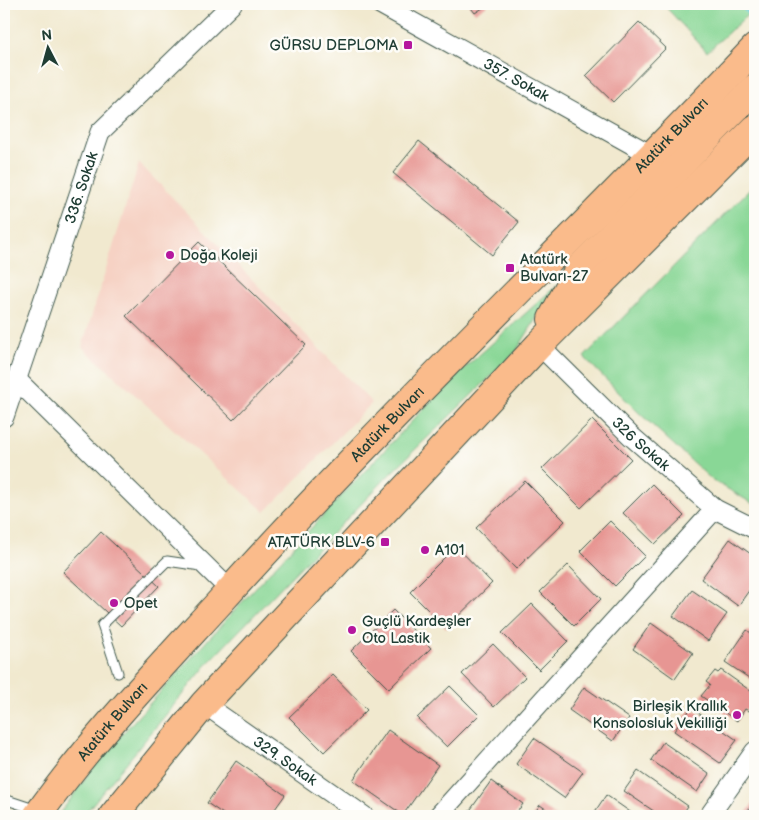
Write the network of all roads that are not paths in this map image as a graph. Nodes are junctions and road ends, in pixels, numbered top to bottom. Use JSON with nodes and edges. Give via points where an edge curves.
{"nodes":[{"id":1,"x":232,"y":4,"type":"edge"},
{"id":2,"x":380,"y":4,"type":"edge"},
{"id":3,"x":755,"y":48,"type":"edge"},
{"id":4,"x":755,"y":88,"type":"edge"},
{"id":5,"x":755,"y":128,"type":"edge"},
{"id":6,"x":653,"y":156,"type":"junction"},
{"id":7,"x":539,"y":344,"type":"junction"},
{"id":8,"x":16,"y":379,"type":"junction"},
{"id":9,"x":4,"y":417,"type":"edge"},
{"id":10,"x":715,"y":508,"type":"junction"},
{"id":11,"x":755,"y":529,"type":"edge"},
{"id":12,"x":206,"y":567,"type":"junction"},
{"id":13,"x":230,"y":590,"type":"junction"},
{"id":14,"x":118,"y":673,"type":"dead end"},
{"id":15,"x":204,"y":704,"type":"junction"},
{"id":16,"x":755,"y":751,"type":"edge"},
{"id":17,"x":4,"y":799,"type":"edge"},
{"id":18,"x":39,"y":814,"type":"edge"},
{"id":19,"x":113,"y":816,"type":"edge"},
{"id":20,"x":364,"y":816,"type":"edge"},
{"id":21,"x":438,"y":816,"type":"edge"},
{"id":22,"x":709,"y":816,"type":"edge"}],
"edges":[{"from":1,"to":8,"type":"street","name":"336. Sokak","via":[[100,132]]},
{"from":2,"to":6,"type":"street","name":"357. Sokak"},
{"from":3,"to":6,"type":"main road","name":"Atatürk Bulvarı"},
{"from":4,"to":7,"type":"main road","via":[[579,269]]},
{"from":5,"to":7,"type":"main road"},
{"from":6,"to":13,"type":"main road","name":"Atatürk Bulvarı","via":[[299,513]]},
{"from":7,"to":10,"type":"street","name":"326 Sokak","via":[[631,436]]},
{"from":7,"to":15,"type":"main road"},
{"from":8,"to":9,"type":"street","name":"336. Sokak"},
{"from":8,"to":12,"type":"street"},
{"from":10,"to":11,"type":"street","name":"326 Sokak"},
{"from":10,"to":21,"type":"street"},
{"from":12,"to":13,"type":"street"},
{"from":12,"to":14,"type":"lane","via":[[166,561],[102,625]]},
{"from":13,"to":18,"type":"main road","name":"Atatürk Bulvarı","via":[[93,743]]},
{"from":15,"to":19,"type":"main road"},
{"from":15,"to":20,"type":"street","name":"329. Sokak"},
{"from":16,"to":22,"type":"street"},
{"from":17,"to":18,"type":"lane"}]}
